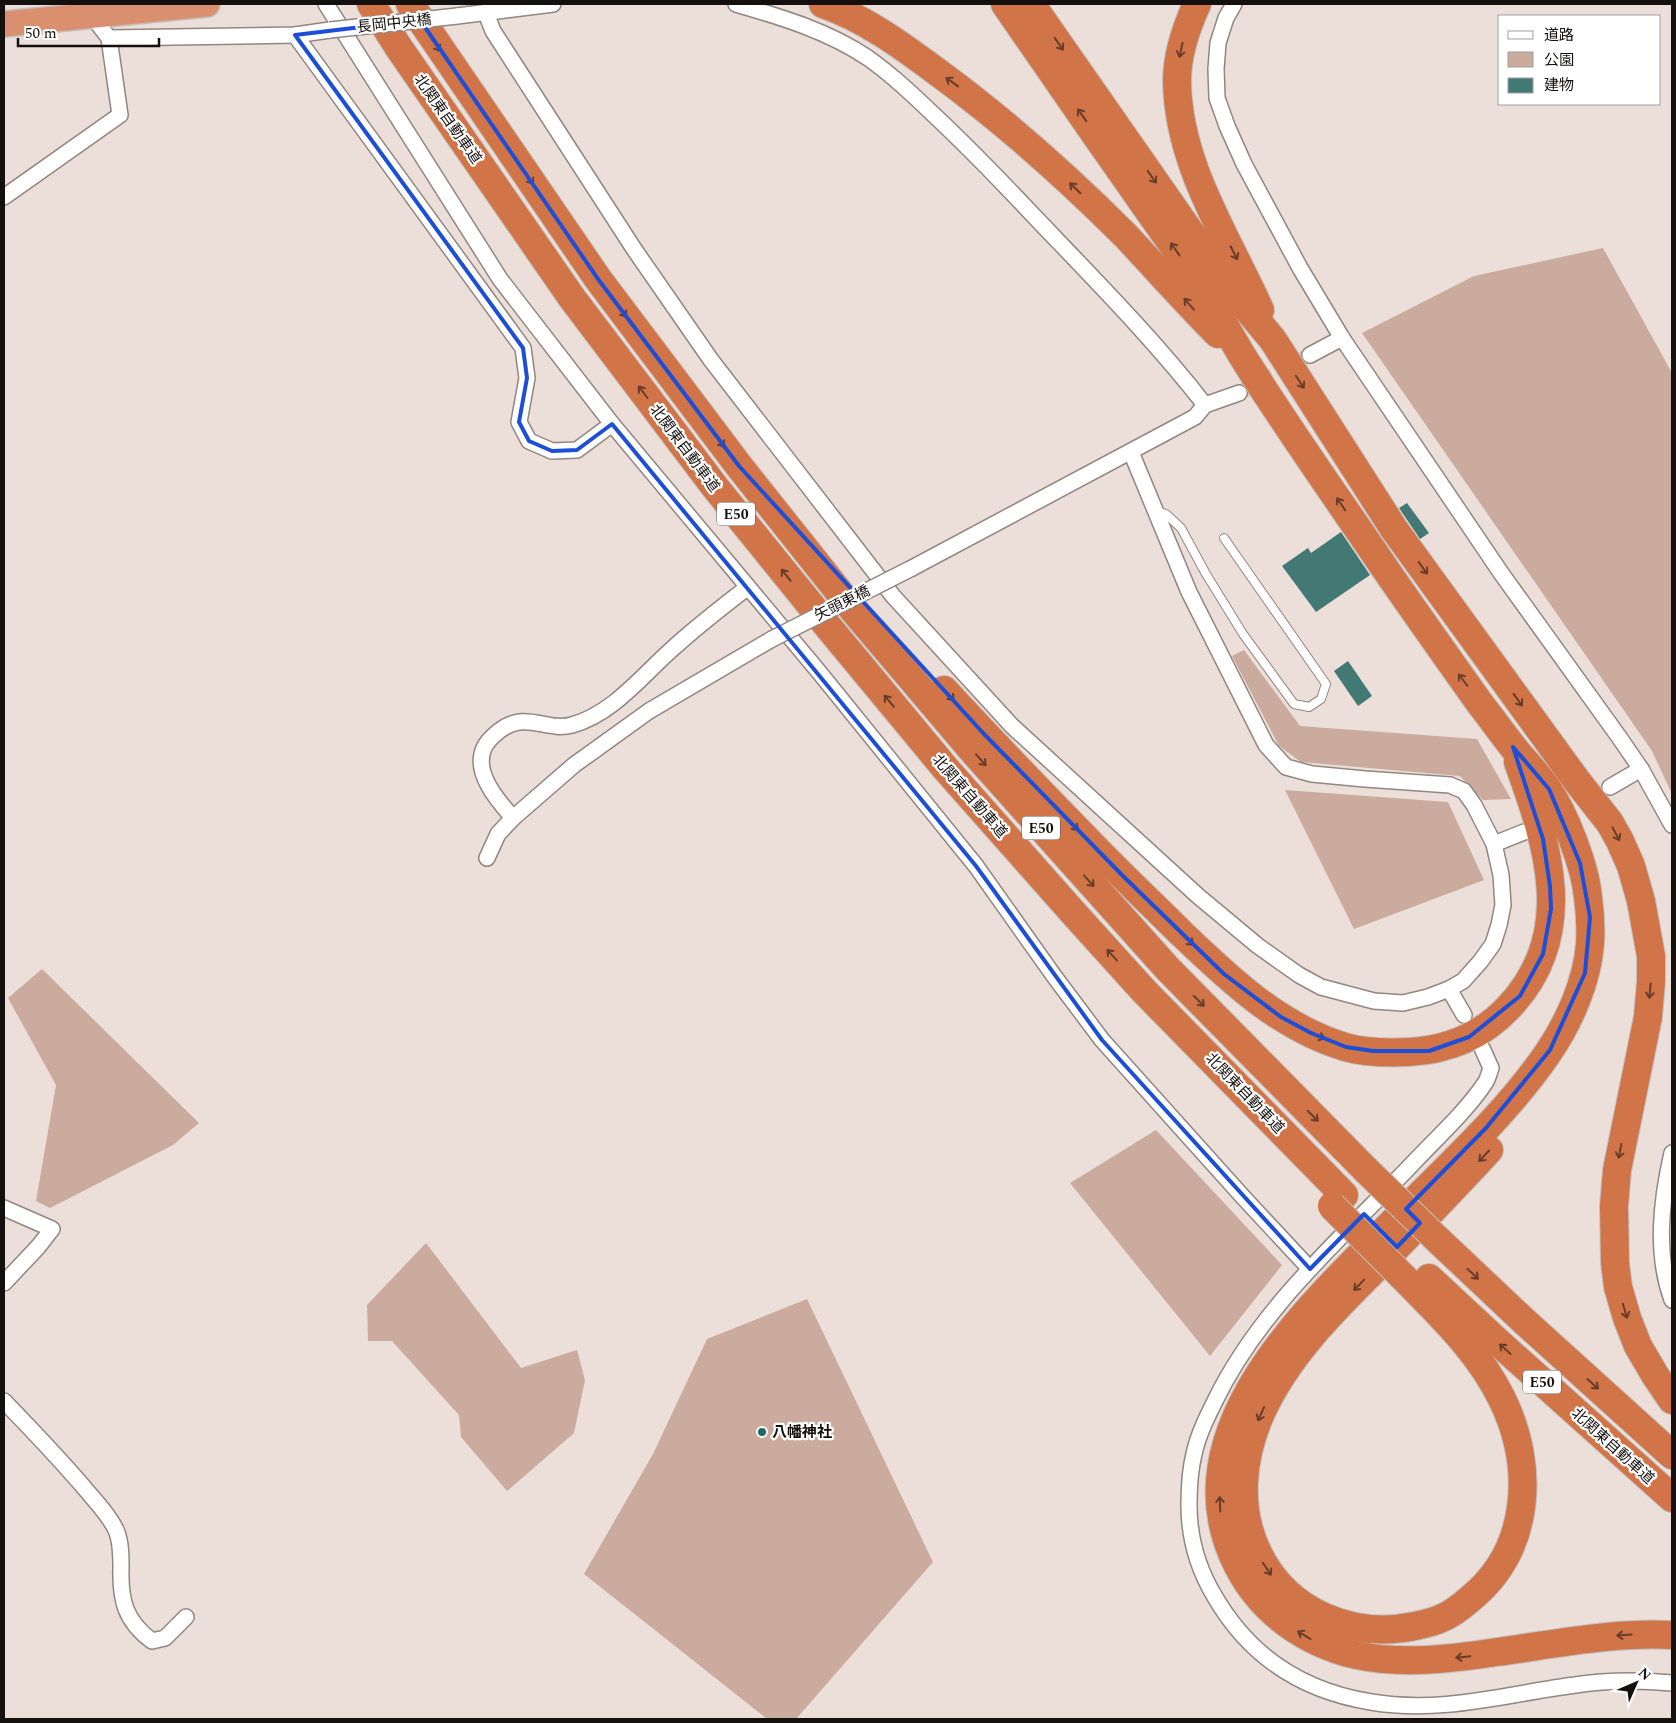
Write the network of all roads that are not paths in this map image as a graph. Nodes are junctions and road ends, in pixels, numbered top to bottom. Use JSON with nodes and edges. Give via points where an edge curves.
{"nodes":[{"id":1,"x":207,"y":4,"type":"edge"},
{"id":2,"x":326,"y":4,"type":"edge"},
{"id":3,"x":371,"y":4,"type":"edge"},
{"id":4,"x":410,"y":4,"type":"edge"},
{"id":5,"x":553,"y":4,"type":"edge"},
{"id":6,"x":736,"y":4,"type":"edge"},
{"id":7,"x":822,"y":4,"type":"edge"},
{"id":8,"x":1005,"y":4,"type":"edge"},
{"id":9,"x":1031,"y":4,"type":"edge"},
{"id":10,"x":1197,"y":4,"type":"edge"},
{"id":11,"x":1234,"y":4,"type":"edge"},
{"id":12,"x":486,"y":13,"type":"junction"},
{"id":13,"x":91,"y":15,"type":"junction"},
{"id":14,"x":4,"y":24,"type":"edge"},
{"id":15,"x":296,"y":35,"type":"junction"},
{"id":16,"x":109,"y":38,"type":"junction"},
{"id":17,"x":4,"y":197,"type":"edge"},
{"id":18,"x":1342,"y":338,"type":"junction"},
{"id":19,"x":1273,"y":340,"type":"junction"},
{"id":20,"x":1310,"y":355,"type":"tunnel mouth"},
{"id":21,"x":1247,"y":364,"type":"junction"},
{"id":22,"x":1239,"y":393,"type":"tunnel mouth"},
{"id":23,"x":1204,"y":405,"type":"junction"},
{"id":24,"x":612,"y":424,"type":"junction"},
{"id":25,"x":1131,"y":452,"type":"junction"},
{"id":26,"x":738,"y":466,"type":"junction"},
{"id":27,"x":1155,"y":511,"type":"junction"},
{"id":28,"x":1224,"y":538,"type":"dead end"},
{"id":29,"x":748,"y":586,"type":"junction"},
{"id":30,"x":1513,"y":748,"type":"junction"},
{"id":31,"x":1641,"y":769,"type":"junction"},
{"id":32,"x":1577,"y":781,"type":"junction"},
{"id":33,"x":1610,"y":787,"type":"dead end"},
{"id":34,"x":513,"y":818,"type":"junction"},
{"id":35,"x":1672,"y":826,"type":"edge"},
{"id":36,"x":1524,"y":832,"type":"dead end"},
{"id":37,"x":1494,"y":844,"type":"junction"},
{"id":38,"x":487,"y":858,"type":"dead end"},
{"id":39,"x":1449,"y":990,"type":"junction"},
{"id":40,"x":1464,"y":1015,"type":"dead end"},
{"id":41,"x":1482,"y":1048,"type":"dead end"},
{"id":42,"x":1672,"y":1153,"type":"edge"},
{"id":43,"x":4,"y":1208,"type":"edge"},
{"id":44,"x":1310,"y":1269,"type":"junction"},
{"id":45,"x":1408,"y":1270,"type":"junction"},
{"id":46,"x":4,"y":1283,"type":"edge"},
{"id":47,"x":1672,"y":1300,"type":"edge"},
{"id":48,"x":1672,"y":1400,"type":"edge"},
{"id":49,"x":4,"y":1401,"type":"edge"},
{"id":50,"x":1672,"y":1455,"type":"edge"},
{"id":51,"x":1672,"y":1498,"type":"edge"},
{"id":52,"x":186,"y":1617,"type":"dead end"},
{"id":53,"x":1672,"y":1635,"type":"edge"},
{"id":54,"x":1672,"y":1683,"type":"edge"}],
"edges":[{"from":1,"to":13,"type":"highway"},
{"from":2,"to":24,"type":"street","via":[[500,279]]},
{"from":45,"to":3,"type":"highway","name":"北関東自動車道","number":"E50","one_way":true,"via":[[1338,1201],[1144,991],[946,769],[830,630],[714,487],[572,298]]},
{"from":4,"to":26,"type":"highway","name":"北関東自動車道","number":"E50","one_way":true,"via":[[598,279]]},
{"from":5,"to":12,"type":"street","name":"長岡中央橋"},
{"from":6,"to":23,"type":"street","via":[[788,19],[832,38],[867,58],[903,86],[995,175],[1093,278]]},
{"from":21,"to":7,"type":"highway","one_way":true,"via":[[1123,233],[1012,131],[911,53],[874,29]]},
{"from":21,"to":8,"type":"highway","one_way":true,"via":[[1206,294]]},
{"from":9,"to":19,"type":"highway","one_way":true,"via":[[1225,282]]},
{"from":10,"to":19,"type":"highway","one_way":true,"via":[[1180,52],[1177,80],[1186,143],[1196,177]]},
{"from":11,"to":18,"type":"street","via":[[1218,43],[1216,69],[1218,98],[1226,126],[1300,268]]},
{"from":12,"to":15,"type":"street","name":"長岡中央橋","bridge":true},
{"from":12,"to":39,"type":"street","via":[[493,31],[634,249],[711,360],[893,596],[1012,726],[1198,896],[1299,975],[1320,987],[1374,1001],[1403,1003]]},
{"from":13,"to":14,"type":"highway"},
{"from":13,"to":16,"type":"street"},
{"from":15,"to":16,"type":"street","name":"長岡中央橋"},
{"from":15,"to":24,"type":"street","via":[[522,348],[527,378],[520,422],[529,441],[552,451],[577,450]]},
{"from":16,"to":17,"type":"street","via":[[120,115]]},
{"from":18,"to":20,"type":"street"},
{"from":18,"to":31,"type":"street","via":[[1501,573]]},
{"from":19,"to":32,"type":"highway","one_way":true,"via":[[1394,529]]},
{"from":30,"to":21,"type":"highway","one_way":true,"via":[[1443,652]]},
{"from":22,"to":23,"type":"street"},
{"from":23,"to":25,"type":"street","name":"矢頭東橋","via":[[1196,417]]},
{"from":24,"to":29,"type":"street"},
{"from":25,"to":27,"type":"street"},
{"from":25,"to":34,"type":"street","name":"矢頭東橋","bridge":true,"via":[[772,639],[649,711],[574,765]]},
{"from":26,"to":30,"type":"highway","one_way":true,"via":[[984,734],[1224,974],[1281,1017],[1346,1047],[1403,1052],[1429,1051],[1452,1045],[1469,1038],[1504,1012],[1520,996],[1534,973],[1548,932],[1551,909],[1549,862]]},
{"from":26,"to":50,"type":"highway","name":"北関東自動車道","number":"E50","one_way":true,"bridge":true,"via":[[855,612],[972,750],[1167,968],[1438,1240]]},
{"from":27,"to":28,"type":"lane","via":[[1166,514],[1181,528],[1243,634],[1294,704],[1309,707],[1321,699],[1326,684]]},
{"from":27,"to":37,"type":"street","via":[[1189,592],[1266,745],[1286,767],[1347,778],[1450,785],[1464,791]]},
{"from":29,"to":34,"type":"street","via":[[589,720],[569,726],[527,720],[507,725],[494,735],[484,747],[480,764],[488,785]]},
{"from":29,"to":44,"type":"street","via":[[976,866],[1102,1040]]},
{"from":53,"to":30,"type":"highway","one_way":true,"via":[[1613,1636],[1423,1660],[1362,1656],[1309,1638],[1286,1624],[1249,1586],[1224,1534],[1220,1481],[1225,1451],[1249,1390],[1265,1363],[1309,1308],[1509,1102],[1550,1050],[1576,999],[1590,944],[1587,888],[1572,837],[1549,789]]},
{"from":31,"to":33,"type":"street"},
{"from":31,"to":35,"type":"street"},
{"from":32,"to":45,"type":"highway","one_way":true,"via":[[1606,904],[1607,948],[1600,983],[1577,1039],[1529,1108],[1305,1344],[1262,1412],[1246,1458],[1247,1524],[1266,1570],[1301,1605],[1347,1626],[1396,1630],[1442,1618],[1480,1590],[1497,1572],[1519,1524],[1521,1460],[1498,1393],[1482,1364]]},
{"from":32,"to":48,"type":"highway","one_way":true,"via":[[1620,841],[1631,866],[1648,933],[1651,956],[1648,1017],[1617,1170],[1613,1237],[1618,1287],[1627,1318],[1650,1368]]},
{"from":34,"to":38,"type":"street","name":"矢頭東橋","via":[[498,834]]},
{"from":36,"to":37,"type":"street"},
{"from":37,"to":39,"type":"street","via":[[1503,905],[1493,944],[1463,980]]},
{"from":39,"to":40,"type":"street"},
{"from":41,"to":44,"type":"street","via":[[1491,1068],[1486,1082]]},
{"from":42,"to":47,"type":"street","via":[[1662,1216],[1662,1241]]},
{"from":43,"to":46,"type":"street","via":[[52,1229]]},
{"from":44,"to":54,"type":"street","via":[[1241,1355],[1206,1419],[1194,1452],[1189,1519],[1195,1553],[1209,1588],[1246,1640],[1274,1664],[1306,1682],[1336,1694],[1372,1702],[1450,1705],[1574,1685],[1615,1681]]},
{"from":51,"to":45,"type":"highway","name":"北関東自動車道","number":"E50","one_way":true,"via":[[1498,1343]]},
{"from":49,"to":52,"type":"street","via":[[68,1468],[108,1516],[117,1532],[125,1609],[141,1632],[152,1641],[165,1638]]}]}
